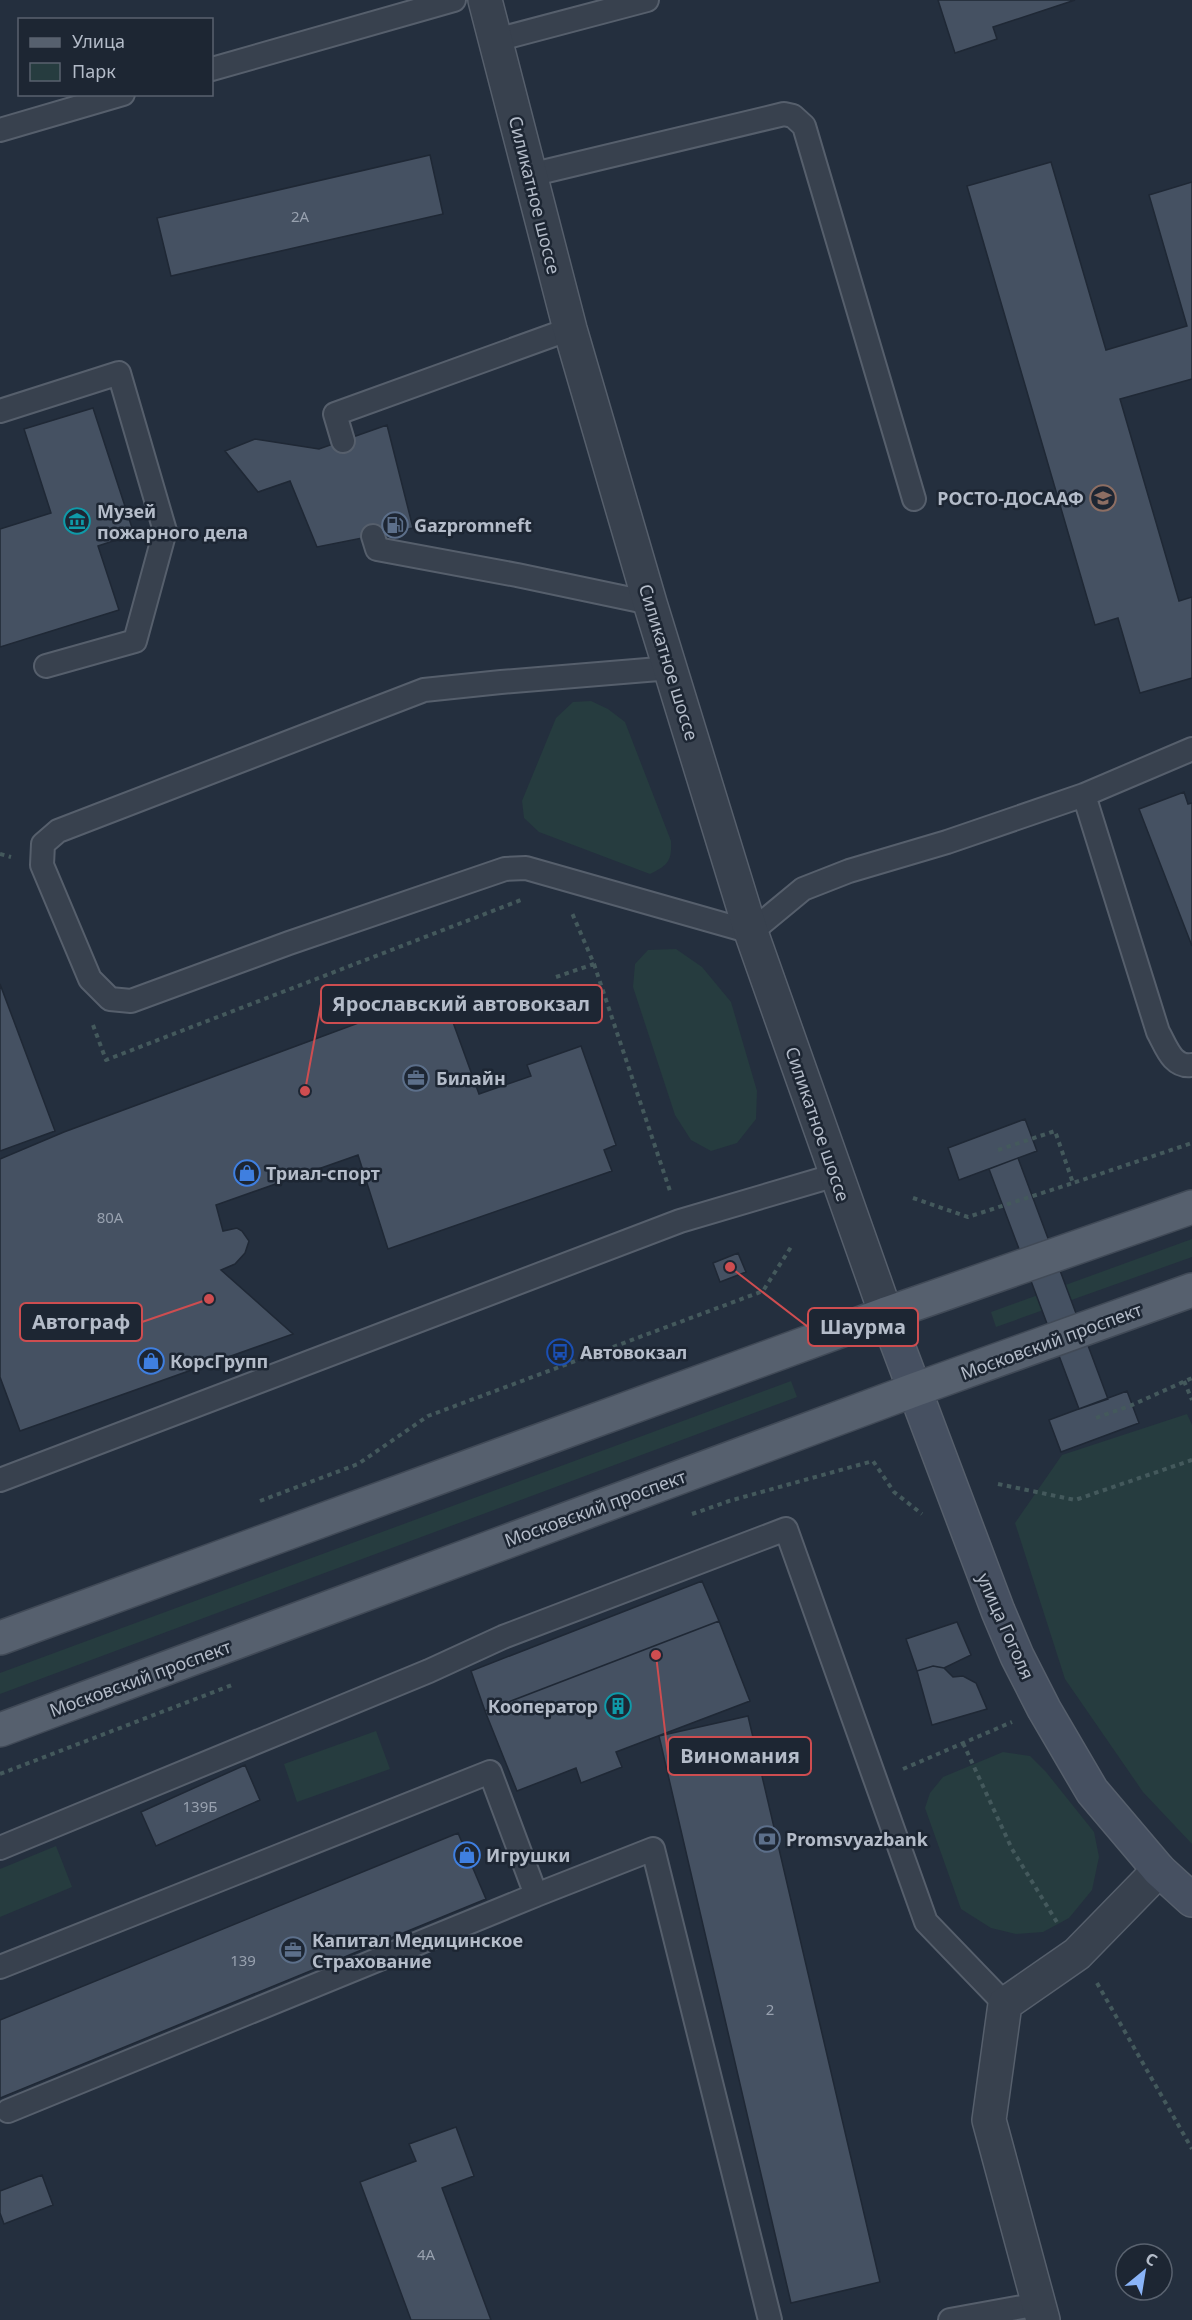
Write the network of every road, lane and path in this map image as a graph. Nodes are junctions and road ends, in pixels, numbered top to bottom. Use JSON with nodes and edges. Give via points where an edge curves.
{"nodes":[{"id":1,"x":454,"y":0,"type":"edge"},
{"id":2,"x":485,"y":0,"type":"edge"},
{"id":3,"x":646,"y":0,"type":"edge"},
{"id":4,"x":496,"y":40,"type":"junction"},
{"id":5,"x":213,"y":69,"type":"edge"},
{"id":6,"x":116,"y":96,"type":"edge"},
{"id":7,"x":0,"y":130,"type":"edge"},
{"id":8,"x":530,"y":175,"type":"junction"},
{"id":9,"x":570,"y":329,"type":"junction"},
{"id":10,"x":0,"y":411,"type":"edge"},
{"id":11,"x":343,"y":441,"type":"dead end"},
{"id":12,"x":914,"y":499,"type":"dead end"},
{"id":13,"x":373,"y":536,"type":"dead end"},
{"id":14,"x":650,"y":603,"type":"junction"},
{"id":15,"x":46,"y":666,"type":"dead end"},
{"id":16,"x":671,"y":668,"type":"junction"},
{"id":17,"x":1192,"y":749,"type":"edge"},
{"id":18,"x":1084,"y":795,"type":"junction"},
{"id":19,"x":558,"y":877,"type":"junction"},
{"id":20,"x":751,"y":932,"type":"junction"},
{"id":21,"x":594,"y":964,"type":"junction"},
{"id":22,"x":556,"y":978,"type":"dead end"},
{"id":23,"x":1192,"y":1065,"type":"edge"},
{"id":24,"x":1192,"y":1143,"type":"edge"},
{"id":25,"x":998,"y":1150,"type":"dead end"},
{"id":26,"x":836,"y":1175,"type":"junction"},
{"id":27,"x":1073,"y":1183,"type":"junction"},
{"id":28,"x":913,"y":1198,"type":"dead end"},
{"id":29,"x":1192,"y":1207,"type":"edge"},
{"id":30,"x":680,"y":1221,"type":"junction"},
{"id":31,"x":790,"y":1246,"type":"dead end"},
{"id":32,"x":1192,"y":1290,"type":"edge"},
{"id":33,"x":885,"y":1314,"type":"junction"},
{"id":34,"x":1192,"y":1378,"type":"edge"},
{"id":35,"x":1184,"y":1381,"type":"junction"},
{"id":36,"x":914,"y":1390,"type":"junction"},
{"id":37,"x":1192,"y":1400,"type":"edge"},
{"id":38,"x":1096,"y":1418,"type":"dead end"},
{"id":39,"x":1192,"y":1460,"type":"edge"},
{"id":40,"x":0,"y":1480,"type":"edge"},
{"id":41,"x":998,"y":1484,"type":"dead end"},
{"id":42,"x":258,"y":1503,"type":"dead end"},
{"id":43,"x":922,"y":1515,"type":"dead end"},
{"id":44,"x":685,"y":1516,"type":"dead end"},
{"id":45,"x":0,"y":1638,"type":"edge"},
{"id":46,"x":240,"y":1682,"type":"dead end"},
{"id":47,"x":1044,"y":1709,"type":"junction"},
{"id":48,"x":0,"y":1730,"type":"edge"},
{"id":49,"x":0,"y":1774,"type":"edge"},
{"id":50,"x":875,"y":1781,"type":"junction"},
{"id":51,"x":0,"y":1848,"type":"edge"},
{"id":52,"x":1159,"y":1870,"type":"junction"},
{"id":53,"x":536,"y":1894,"type":"junction"},
{"id":54,"x":1192,"y":1899,"type":"edge"},
{"id":55,"x":0,"y":1967,"type":"edge"},
{"id":56,"x":1005,"y":2004,"type":"junction"},
{"id":57,"x":8,"y":2110,"type":"dead end"},
{"id":58,"x":1037,"y":2315,"type":"edge"},
{"id":59,"x":770,"y":2320,"type":"edge"},
{"id":60,"x":950,"y":2320,"type":"edge"}],
"edges":[{"from":1,"to":5,"type":"lane"},
{"from":2,"to":4,"type":"street","name":"Силикатное шоссе"},
{"from":3,"to":4,"type":"lane"},
{"from":4,"to":8,"type":"street","name":"Силикатное шоссе"},
{"from":6,"to":7,"type":"lane"},
{"from":8,"to":9,"type":"street","name":"Силикатное шоссе"},
{"from":8,"to":12,"type":"lane","via":[[784,114],[793,116],[804,126]]},
{"from":9,"to":11,"type":"lane","via":[[335,414]]},
{"from":9,"to":14,"type":"street","name":"Силикатное шоссе"},
{"from":10,"to":15,"type":"lane","via":[[119,373],[165,531],[135,641]]},
{"from":13,"to":14,"type":"lane","via":[[377,549]]},
{"from":14,"to":16,"type":"street","name":"Силикатное шоссе"},
{"from":16,"to":19,"type":"lane","via":[[424,690],[58,831],[43,844],[42,865],[90,979],[110,999],[131,1001],[505,869],[526,868]]},
{"from":16,"to":20,"type":"street","name":"Силикатное шоссе"},
{"from":17,"to":18,"type":"lane"},
{"from":18,"to":20,"type":"lane","via":[[803,889]]},
{"from":18,"to":23,"type":"lane","via":[[1158,1032],[1174,1060],[1180,1065]]},
{"from":19,"to":20,"type":"lane"},
{"from":19,"to":21,"type":"path"},
{"from":20,"to":26,"type":"street","name":"Силикатное шоссе"},
{"from":21,"to":22,"type":"path"},
{"from":21,"to":30,"type":"path"},
{"from":24,"to":27,"type":"path"},
{"from":25,"to":27,"type":"path","via":[[1055,1131]]},
{"from":26,"to":30,"type":"lane"},
{"from":26,"to":33,"type":"street","name":"Силикатное шоссе"},
{"from":27,"to":28,"type":"path","via":[[968,1217]]},
{"from":29,"to":33,"type":"main road"},
{"from":30,"to":40,"type":"lane"},
{"from":31,"to":42,"type":"path","via":[[763,1291],[428,1416],[358,1464]]},
{"from":32,"to":36,"type":"main road","name":"Московский проспект"},
{"from":33,"to":36,"type":"street","name":"улица Гоголя"},
{"from":33,"to":45,"type":"main road"},
{"from":34,"to":35,"type":"path"},
{"from":35,"to":37,"type":"path"},
{"from":35,"to":38,"type":"path"},
{"from":36,"to":47,"type":"street","name":"улица Гоголя","via":[[998,1611]]},
{"from":36,"to":48,"type":"main road","name":"Московский проспект"},
{"from":39,"to":41,"type":"path","via":[[1075,1500]]},
{"from":43,"to":44,"type":"path","via":[[894,1492],[873,1461]]},
{"from":46,"to":49,"type":"path"},
{"from":47,"to":50,"type":"path"},
{"from":47,"to":52,"type":"street","name":"улица Гоголя","via":[[1092,1791]]},
{"from":50,"to":51,"type":"lane","via":[[786,1529],[503,1637],[418,1676]]},
{"from":50,"to":56,"type":"lane","via":[[926,1922]]},
{"from":52,"to":54,"type":"street","name":"улица Гоголя"},
{"from":52,"to":56,"type":"street","via":[[1077,1953]]},
{"from":53,"to":55,"type":"lane","via":[[490,1772]]},
{"from":53,"to":57,"type":"lane"},
{"from":53,"to":59,"type":"lane","via":[[653,1849]]},
{"from":56,"to":58,"type":"street","via":[[989,2120]]},
{"from":58,"to":60,"type":"lane"}]}
